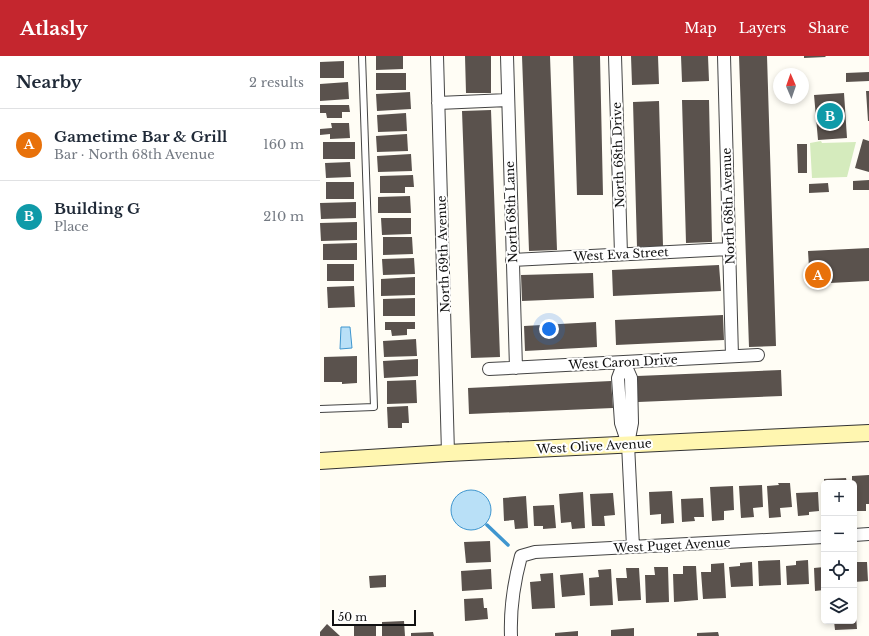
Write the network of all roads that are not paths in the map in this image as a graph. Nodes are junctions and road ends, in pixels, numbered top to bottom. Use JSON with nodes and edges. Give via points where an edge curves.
{"nodes":[{"id":1,"x":362,"y":56,"type":"edge"},
{"id":2,"x":437,"y":56,"type":"edge"},
{"id":3,"x":507,"y":56,"type":"edge"},
{"id":4,"x":615,"y":56,"type":"edge"},
{"id":5,"x":724,"y":56,"type":"edge"},
{"id":6,"x":508,"y":100,"type":"junction"},
{"id":7,"x":438,"y":103,"type":"junction"},
{"id":8,"x":729,"y":249,"type":"junction"},
{"id":9,"x":621,"y":254,"type":"junction"},
{"id":10,"x":512,"y":260,"type":"junction"},
{"id":11,"x":758,"y":355,"type":"dead end"},
{"id":12,"x":732,"y":356,"type":"junction"},
{"id":13,"x":624,"y":362,"type":"junction"},
{"id":14,"x":516,"y":368,"type":"junction"},
{"id":15,"x":489,"y":369,"type":"dead end"},
{"id":16,"x":320,"y":409,"type":"edge"},
{"id":17,"x":869,"y":433,"type":"edge"},
{"id":18,"x":628,"y":444,"type":"junction"},
{"id":19,"x":448,"y":453,"type":"junction"},
{"id":20,"x":320,"y":461,"type":"edge"},
{"id":21,"x":869,"y":534,"type":"edge"},
{"id":22,"x":857,"y":535,"type":"edge"},
{"id":23,"x":821,"y":537,"type":"edge"},
{"id":24,"x":633,"y":547,"type":"junction"},
{"id":25,"x":511,"y":636,"type":"edge"}],
"edges":[{"from":1,"to":16,"type":"lane","via":[[374,407]]},
{"from":2,"to":7,"type":"street","name":"North 69th Avenue"},
{"from":3,"to":6,"type":"street","name":"North 68th Lane"},
{"from":4,"to":9,"type":"street","name":"North 68th Drive"},
{"from":5,"to":8,"type":"street","name":"North 68th Avenue"},
{"from":6,"to":7,"type":"street"},
{"from":6,"to":10,"type":"street","name":"North 68th Lane"},
{"from":7,"to":19,"type":"street","name":"North 69th Avenue"},
{"from":8,"to":9,"type":"street","name":"West Eva Street"},
{"from":8,"to":12,"type":"street","name":"North 68th Avenue"},
{"from":9,"to":10,"type":"street","name":"West Eva Street"},
{"from":10,"to":14,"type":"street","name":"North 68th Lane"},
{"from":11,"to":12,"type":"street","name":"West Caron Drive"},
{"from":12,"to":13,"type":"street","name":"West Caron Drive"},
{"from":13,"to":14,"type":"street","name":"West Caron Drive"},
{"from":13,"to":18,"type":"street","via":[[618,378],[620,423]]},
{"from":14,"to":15,"type":"street","name":"West Caron Drive"},
{"from":17,"to":18,"type":"main road","name":"West Olive Avenue"},
{"from":18,"to":19,"type":"main road","name":"West Olive Avenue"},
{"from":18,"to":24,"type":"street"},
{"from":19,"to":20,"type":"main road","name":"West Olive Avenue"},
{"from":21,"to":22,"type":"street"},
{"from":23,"to":24,"type":"street","name":"West Puget Avenue"},
{"from":24,"to":25,"type":"street","name":"West Puget Avenue","via":[[535,552],[521,556]]}]}
